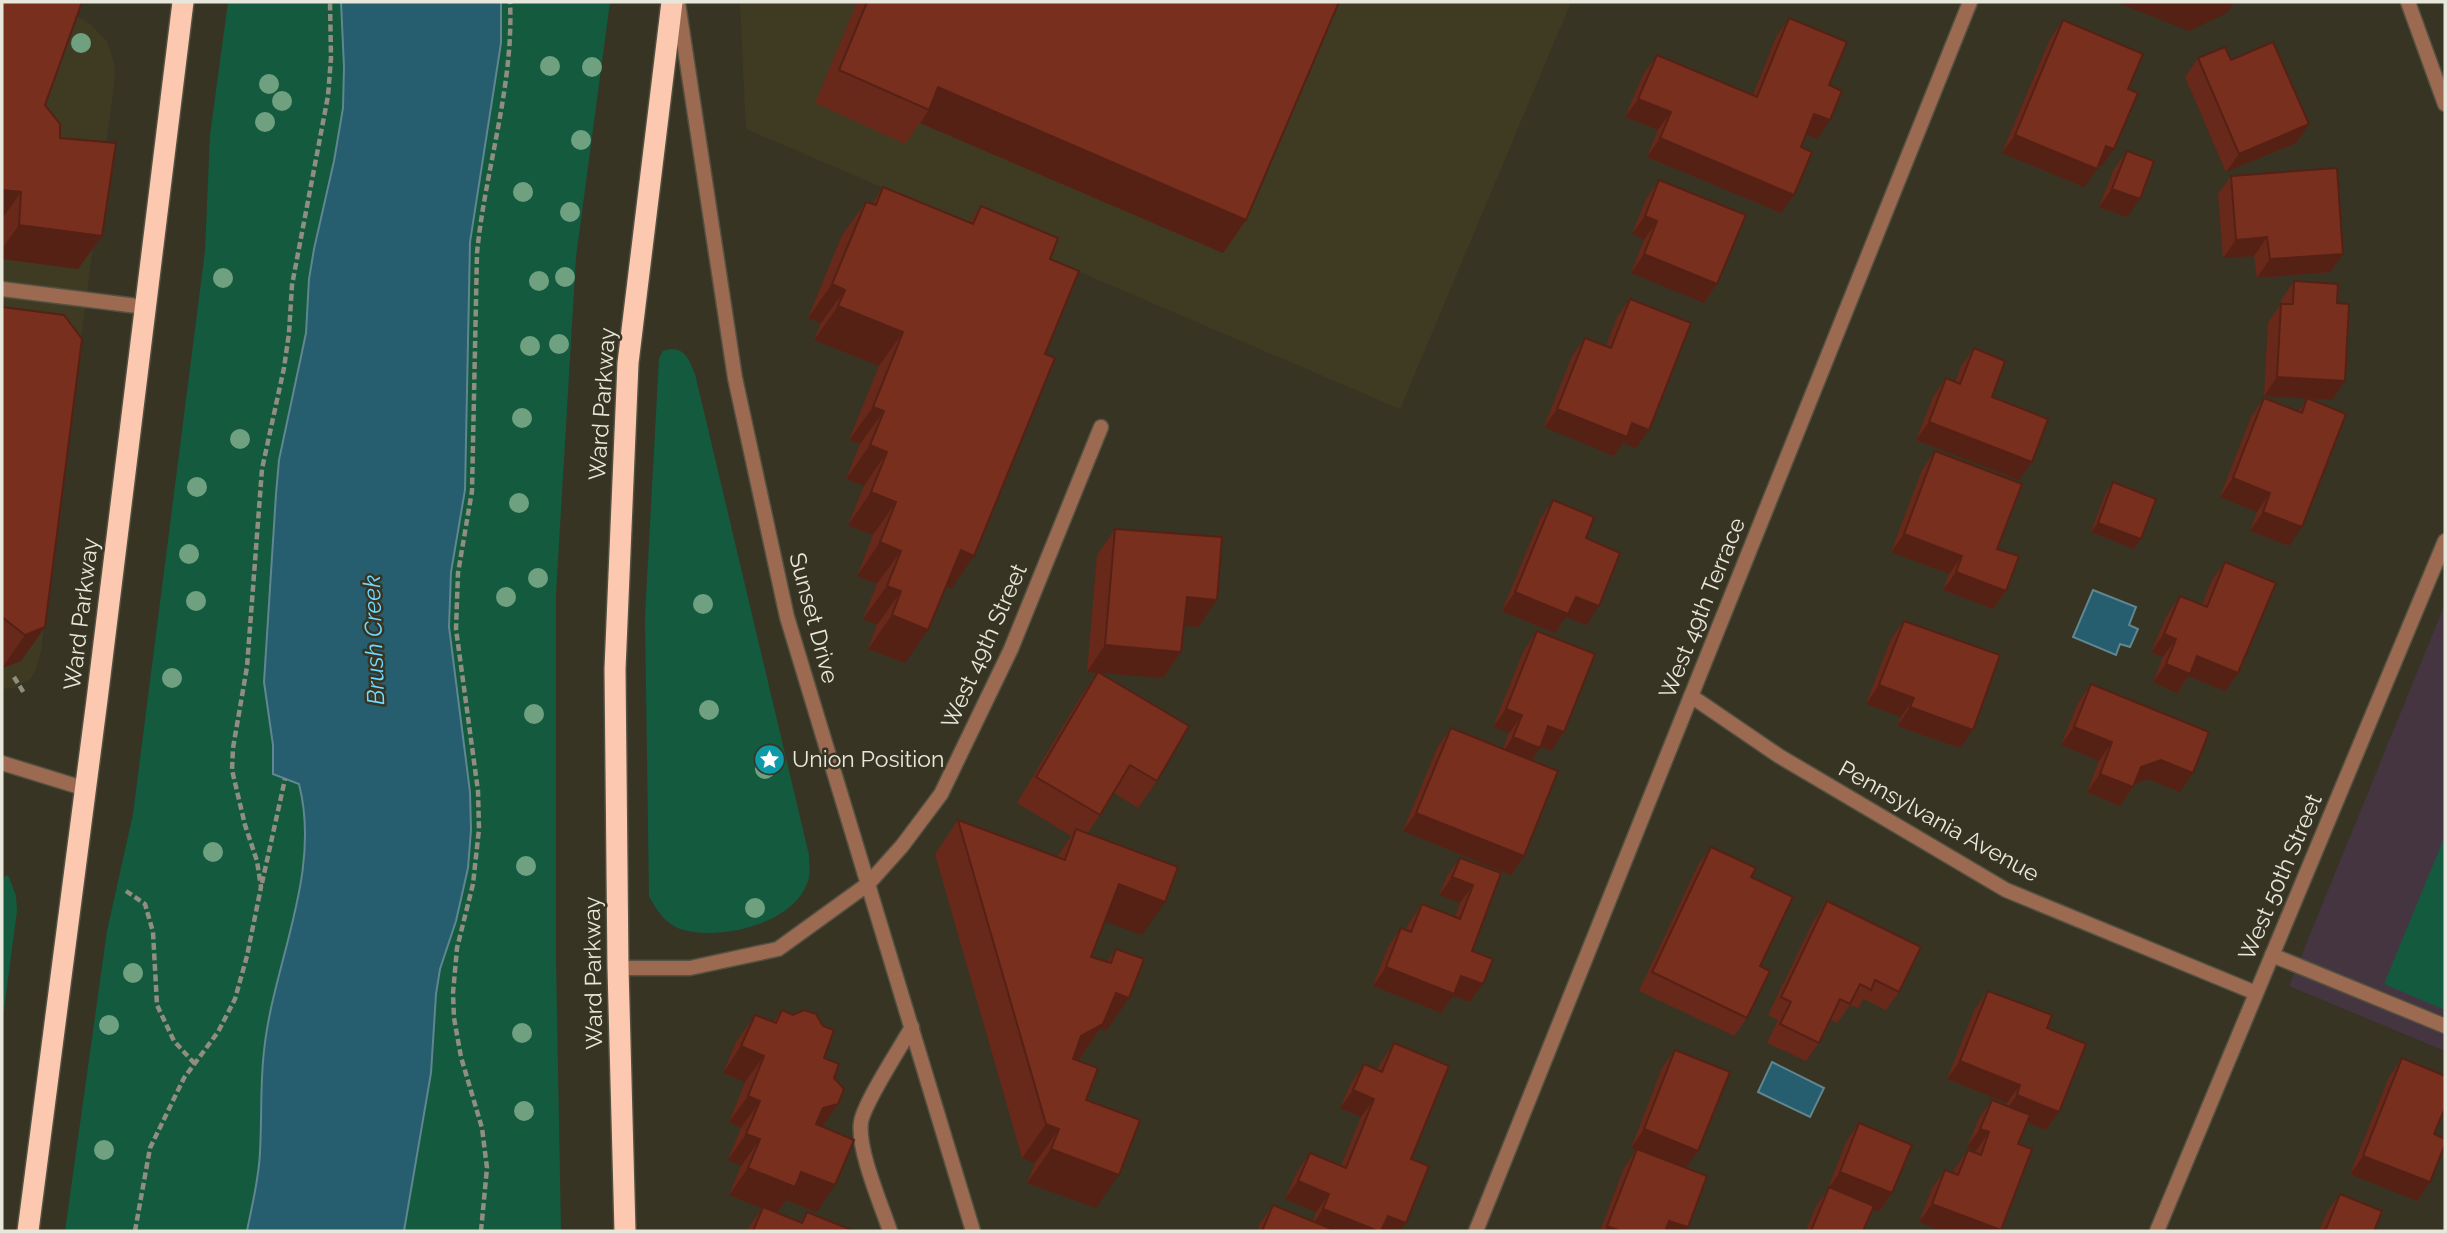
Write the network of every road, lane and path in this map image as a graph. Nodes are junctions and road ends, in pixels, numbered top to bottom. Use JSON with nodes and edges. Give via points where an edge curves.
{"nodes":[{"id":1,"x":183,"y":2,"type":"edge"},
{"id":2,"x":330,"y":2,"type":"edge"},
{"id":3,"x":510,"y":2,"type":"edge"},
{"id":4,"x":675,"y":2,"type":"edge"},
{"id":5,"x":1970,"y":2,"type":"edge"},
{"id":6,"x":2408,"y":2,"type":"edge"},
{"id":7,"x":2445,"y":104,"type":"edge"},
{"id":8,"x":2,"y":289,"type":"edge"},
{"id":9,"x":145,"y":307,"type":"junction"},
{"id":10,"x":1101,"y":427,"type":"dead end"},
{"id":11,"x":2445,"y":541,"type":"edge"},
{"id":12,"x":14,"y":677,"type":"dead end"},
{"id":13,"x":23,"y":693,"type":"dead end"},
{"id":14,"x":1691,"y":696,"type":"junction"},
{"id":15,"x":2,"y":763,"type":"edge"},
{"id":16,"x":285,"y":779,"type":"dead end"},
{"id":17,"x":86,"y":789,"type":"junction"},
{"id":18,"x":868,"y":884,"type":"junction"},
{"id":19,"x":261,"y":887,"type":"junction"},
{"id":20,"x":126,"y":891,"type":"dead end"},
{"id":21,"x":2272,"y":955,"type":"junction"},
{"id":22,"x":618,"y":968,"type":"junction"},
{"id":23,"x":2256,"y":993,"type":"junction"},
{"id":24,"x":2445,"y":1026,"type":"edge"},
{"id":25,"x":912,"y":1027,"type":"junction"},
{"id":26,"x":195,"y":1064,"type":"junction"},
{"id":27,"x":28,"y":1231,"type":"edge"},
{"id":28,"x":135,"y":1231,"type":"edge"},
{"id":29,"x":481,"y":1231,"type":"edge"},
{"id":30,"x":625,"y":1231,"type":"edge"},
{"id":31,"x":890,"y":1231,"type":"edge"},
{"id":32,"x":973,"y":1231,"type":"edge"},
{"id":33,"x":1476,"y":1231,"type":"edge"},
{"id":34,"x":2157,"y":1231,"type":"edge"}],
"edges":[{"from":1,"to":9,"type":"highway","name":"Ward Parkway"},
{"from":2,"to":19,"type":"path","via":[[328,96],[292,285],[284,368],[262,469],[247,667],[233,748],[232,770]]},
{"from":3,"to":29,"type":"path","via":[[510,44],[478,243],[472,491],[456,600],[479,829],[453,993],[461,1056],[482,1128],[487,1168]]},
{"from":4,"to":18,"type":"street","name":"Sunset Drive","via":[[740,404],[787,617]]},
{"from":4,"to":22,"type":"highway","name":"Ward Parkway","via":[[628,363],[615,669]]},
{"from":5,"to":14,"type":"street","name":"West 49th Terrace"},
{"from":6,"to":7,"type":"street"},
{"from":8,"to":9,"type":"street"},
{"from":9,"to":17,"type":"highway","name":"Ward Parkway"},
{"from":10,"to":18,"type":"street","name":"West 49th Street","via":[[1012,649],[941,794]]},
{"from":11,"to":21,"type":"street","name":"West 50th Street"},
{"from":12,"to":13,"type":"path"},
{"from":14,"to":23,"type":"street","name":"Pennsylvania Avenue","via":[[1779,756],[2006,890]]},
{"from":14,"to":33,"type":"street","name":"West 49th Terrace"},
{"from":15,"to":17,"type":"street"},
{"from":16,"to":19,"type":"path"},
{"from":17,"to":27,"type":"highway","name":"Ward Parkway"},
{"from":18,"to":22,"type":"street","name":"West 49th Street","via":[[778,949],[690,968]]},
{"from":18,"to":25,"type":"street","name":"Sunset Drive"},
{"from":19,"to":26,"type":"path","via":[[235,999]]},
{"from":20,"to":26,"type":"path","via":[[145,904],[153,932],[158,1005],[174,1041]]},
{"from":21,"to":23,"type":"street","name":"West 50th Street"},
{"from":21,"to":24,"type":"street"},
{"from":22,"to":30,"type":"highway","name":"Ward Parkway"},
{"from":23,"to":34,"type":"street","name":"West 50th Street"},
{"from":25,"to":31,"type":"street","via":[[861,1123],[863,1150]]},
{"from":25,"to":32,"type":"street","name":"Sunset Drive"},
{"from":26,"to":28,"type":"path","via":[[150,1148]]}]}
